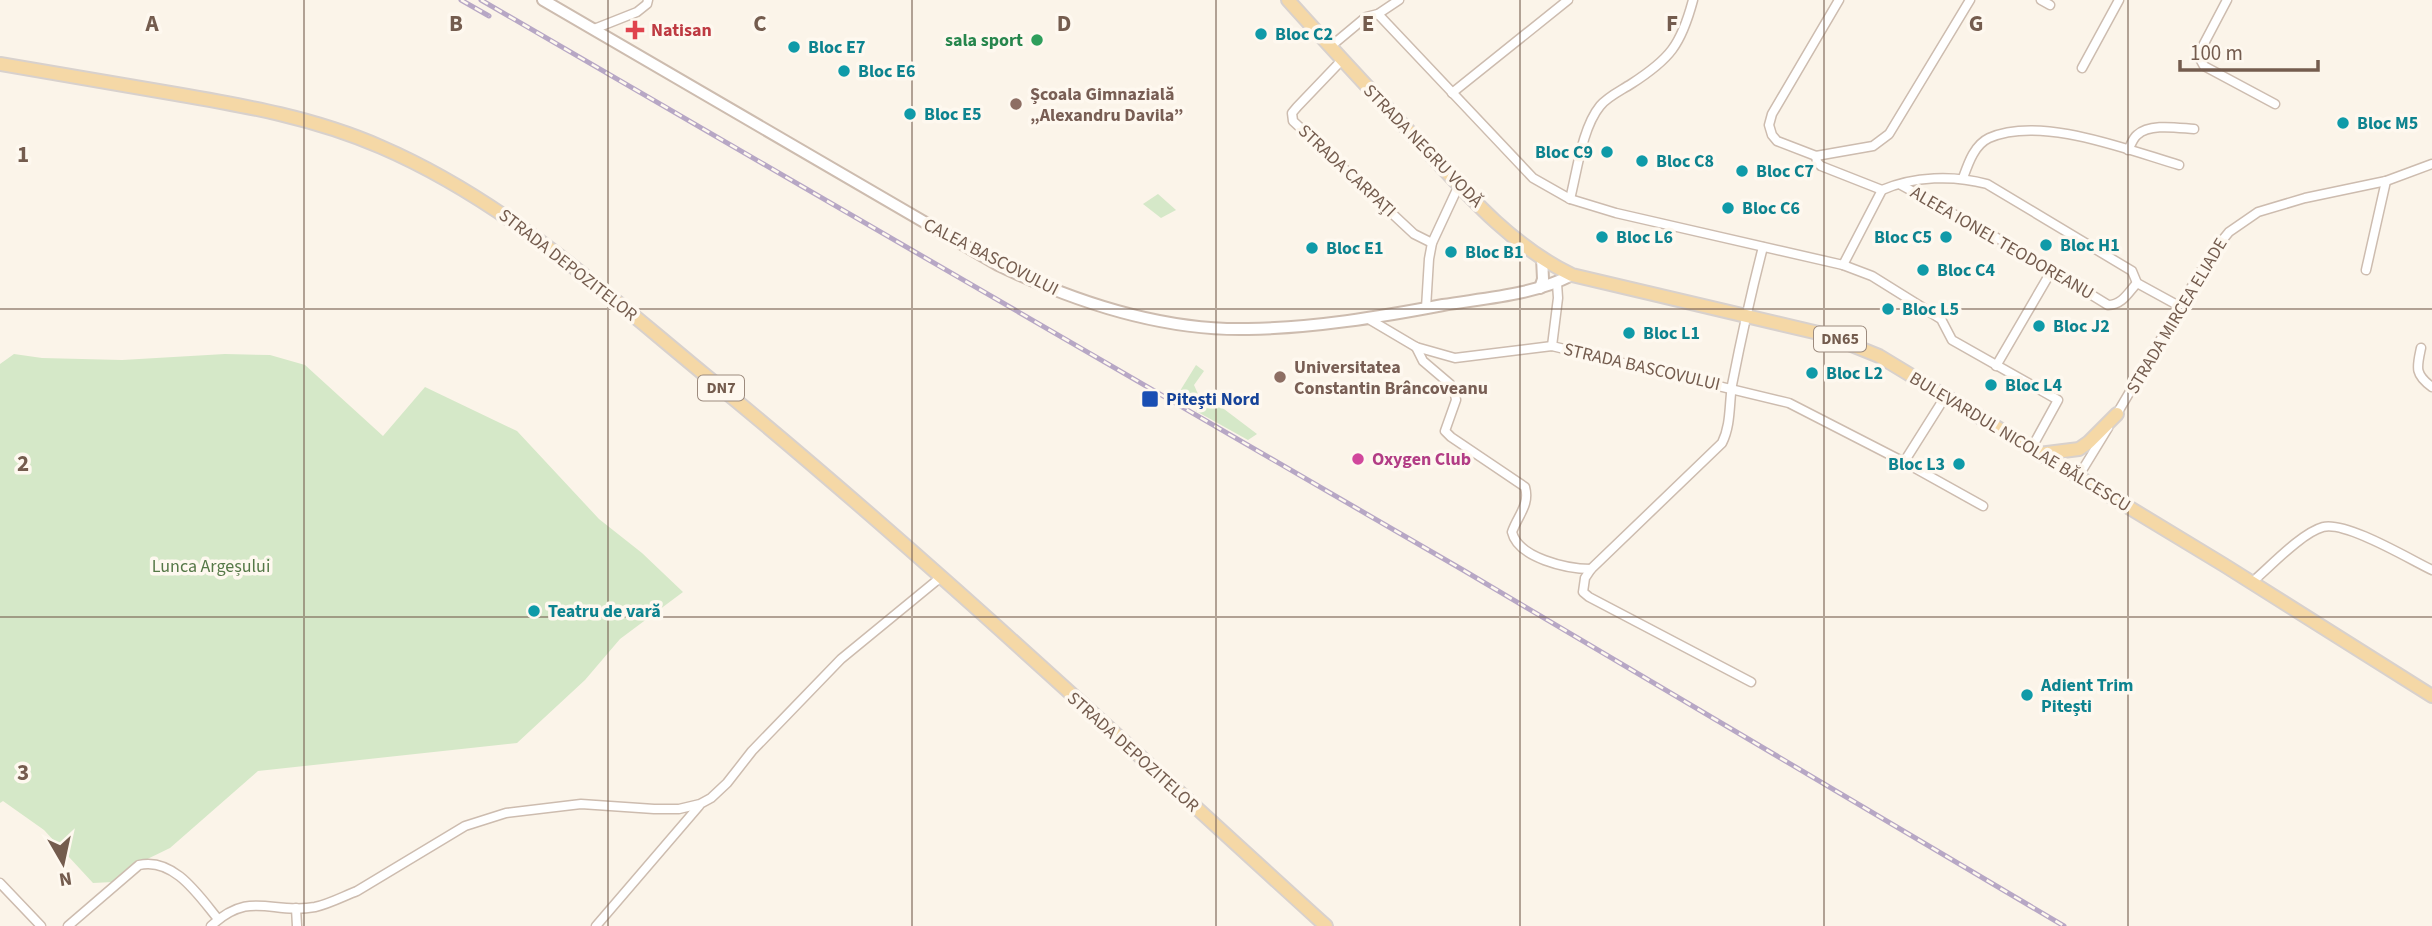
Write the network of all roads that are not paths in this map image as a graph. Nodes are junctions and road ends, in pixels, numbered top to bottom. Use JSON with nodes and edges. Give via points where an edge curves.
{"nodes":[{"id":1,"x":542,"y":0,"type":"edge"},
{"id":2,"x":648,"y":0,"type":"edge"},
{"id":3,"x":1288,"y":0,"type":"edge"},
{"id":4,"x":1399,"y":0,"type":"edge"},
{"id":5,"x":1568,"y":0,"type":"edge"},
{"id":6,"x":1693,"y":0,"type":"edge"},
{"id":7,"x":1839,"y":0,"type":"edge"},
{"id":8,"x":1970,"y":0,"type":"edge"},
{"id":9,"x":2041,"y":0,"type":"edge"},
{"id":10,"x":2119,"y":0,"type":"edge"},
{"id":11,"x":2227,"y":0,"type":"edge"},
{"id":12,"x":2050,"y":5,"type":"dead end"},
{"id":13,"x":1378,"y":14,"type":"junction"},
{"id":14,"x":594,"y":29,"type":"junction"},
{"id":15,"x":1329,"y":47,"type":"junction"},
{"id":16,"x":1342,"y":61,"type":"junction"},
{"id":17,"x":0,"y":64,"type":"edge"},
{"id":18,"x":2082,"y":68,"type":"dead end"},
{"id":19,"x":1452,"y":93,"type":"junction"},
{"id":20,"x":2275,"y":104,"type":"dead end"},
{"id":21,"x":2194,"y":129,"type":"dead end"},
{"id":22,"x":2128,"y":150,"type":"junction"},
{"id":23,"x":1816,"y":156,"type":"junction"},
{"id":24,"x":2432,"y":164,"type":"edge"},
{"id":25,"x":2179,"y":165,"type":"dead end"},
{"id":26,"x":1963,"y":178,"type":"junction"},
{"id":27,"x":2386,"y":181,"type":"junction"},
{"id":28,"x":1900,"y":184,"type":"junction"},
{"id":29,"x":1459,"y":186,"type":"junction"},
{"id":30,"x":1882,"y":190,"type":"junction"},
{"id":31,"x":1570,"y":199,"type":"junction"},
{"id":32,"x":1432,"y":243,"type":"junction"},
{"id":33,"x":1763,"y":247,"type":"junction"},
{"id":34,"x":1542,"y":258,"type":"junction"},
{"id":35,"x":1843,"y":265,"type":"junction"},
{"id":36,"x":2052,"y":270,"type":"junction"},
{"id":37,"x":2366,"y":270,"type":"dead end"},
{"id":38,"x":1572,"y":275,"type":"junction"},
{"id":39,"x":1557,"y":283,"type":"junction"},
{"id":40,"x":2137,"y":283,"type":"junction"},
{"id":41,"x":1540,"y":288,"type":"junction"},
{"id":42,"x":2179,"y":306,"type":"junction"},
{"id":43,"x":1426,"y":309,"type":"junction"},
{"id":44,"x":1746,"y":316,"type":"junction"},
{"id":45,"x":1366,"y":317,"type":"junction"},
{"id":46,"x":1552,"y":346,"type":"junction"},
{"id":47,"x":1416,"y":347,"type":"junction"},
{"id":48,"x":2421,"y":348,"type":"dead end"},
{"id":49,"x":1996,"y":366,"type":"junction"},
{"id":50,"x":2432,"y":387,"type":"edge"},
{"id":51,"x":1732,"y":388,"type":"junction"},
{"id":52,"x":1945,"y":397,"type":"junction"},
{"id":53,"x":2117,"y":414,"type":"junction"},
{"id":54,"x":2035,"y":451,"type":"junction"},
{"id":55,"x":1904,"y":462,"type":"junction"},
{"id":56,"x":2078,"y":477,"type":"junction"},
{"id":57,"x":1983,"y":506,"type":"dead end"},
{"id":58,"x":1591,"y":569,"type":"junction"},
{"id":59,"x":2432,"y":570,"type":"edge"},
{"id":60,"x":941,"y":577,"type":"junction"},
{"id":61,"x":2251,"y":583,"type":"junction"},
{"id":62,"x":1751,"y":682,"type":"dead end"},
{"id":63,"x":2432,"y":696,"type":"edge"},
{"id":64,"x":700,"y":804,"type":"junction"},
{"id":65,"x":0,"y":883,"type":"edge"},
{"id":66,"x":296,"y":908,"type":"junction"},
{"id":67,"x":218,"y":919,"type":"junction"},
{"id":68,"x":41,"y":926,"type":"edge"},
{"id":69,"x":68,"y":926,"type":"edge"},
{"id":70,"x":211,"y":926,"type":"edge"},
{"id":71,"x":297,"y":926,"type":"edge"},
{"id":72,"x":596,"y":926,"type":"edge"},
{"id":73,"x":1326,"y":926,"type":"edge"}],
"edges":[{"from":1,"to":14,"type":"street","name":"CALEA BASCOVULUI"},
{"from":2,"to":14,"type":"street","via":[[636,12]]},
{"from":3,"to":15,"type":"main road","name":"STRADA NEGRU VODĂ"},
{"from":4,"to":13,"type":"street"},
{"from":5,"to":19,"type":"street"},
{"from":6,"to":31,"type":"street","via":[[1676,47],[1593,116]]},
{"from":7,"to":23,"type":"street","via":[[1769,125],[1777,141]]},
{"from":8,"to":23,"type":"street","via":[[1889,134],[1873,146]]},
{"from":9,"to":12,"type":"street"},
{"from":10,"to":18,"type":"street"},
{"from":11,"to":20,"type":"street","via":[[2199,55],[2200,62]]},
{"from":13,"to":15,"type":"street","via":[[1366,17]]},
{"from":13,"to":19,"type":"street"},
{"from":14,"to":45,"type":"street","name":"CALEA BASCOVULUI","via":[[998,265],[1073,298],[1157,320],[1238,329]]},
{"from":15,"to":16,"type":"main road","name":"STRADA NEGRU VODĂ"},
{"from":16,"to":29,"type":"main road","name":"STRADA NEGRU VODĂ"},
{"from":16,"to":32,"type":"street","name":"STRADA CARPAȚI","via":[[1292,113],[1293,121],[1414,234]]},
{"from":17,"to":60,"type":"main road","name":"STRADA DEPOZITELOR","number":"DN7","via":[[284,115],[377,145],[449,180],[547,245],[791,446]]},
{"from":19,"to":31,"type":"street","via":[[1533,177]]},
{"from":21,"to":22,"type":"street","via":[[2145,131],[2137,134]]},
{"from":22,"to":25,"type":"street"},
{"from":22,"to":26,"type":"street","via":[[2057,132],[2010,133],[1978,146]]},
{"from":23,"to":30,"type":"street","via":[[1821,166]]},
{"from":24,"to":27,"type":"street","name":"STRADA MIRCEA ELIADE"},
{"from":26,"to":28,"type":"street"},
{"from":26,"to":40,"type":"street","via":[[1987,184],[2132,271]]},
{"from":27,"to":37,"type":"street"},
{"from":27,"to":42,"type":"street","name":"STRADA MIRCEA ELIADE","via":[[2270,207],[2241,221],[2219,243]]},
{"from":28,"to":30,"type":"street"},
{"from":28,"to":36,"type":"street","name":"ALEEA IONEL TEODOREANU"},
{"from":29,"to":32,"type":"street"},
{"from":29,"to":34,"type":"main road","name":"STRADA NEGRU VODĂ"},
{"from":30,"to":35,"type":"street"},
{"from":31,"to":33,"type":"street"},
{"from":32,"to":43,"type":"street"},
{"from":33,"to":35,"type":"street"},
{"from":33,"to":44,"type":"street"},
{"from":34,"to":38,"type":"main road","name":"STRADA NEGRU VODĂ"},
{"from":34,"to":41,"type":"street"},
{"from":35,"to":49,"type":"street","via":[[1872,276],[1941,319],[1952,340]]},
{"from":36,"to":40,"type":"street","name":"ALEEA IONEL TEODOREANU","via":[[2108,304],[2116,305]]},
{"from":36,"to":49,"type":"street"},
{"from":38,"to":39,"type":"street","name":"CALEA BASCOVULUI"},
{"from":38,"to":44,"type":"main road","name":"BULEVARDUL NICOLAE BĂLCESCU","number":"DN65"},
{"from":39,"to":41,"type":"street","name":"CALEA BASCOVULUI"},
{"from":39,"to":46,"type":"street","name":"STRADA BASCOVULUI"},
{"from":40,"to":42,"type":"street"},
{"from":41,"to":43,"type":"street","name":"CALEA BASCOVULUI"},
{"from":42,"to":53,"type":"street","name":"STRADA MIRCEA ELIADE"},
{"from":43,"to":45,"type":"street","name":"CALEA BASCOVULUI"},
{"from":44,"to":51,"type":"street"},
{"from":44,"to":52,"type":"main road","name":"BULEVARDUL NICOLAE BĂLCESCU","number":"DN65","via":[[1843,340],[1879,356]]},
{"from":45,"to":47,"type":"street","name":"STRADA BASCOVULUI"},
{"from":46,"to":47,"type":"street","name":"STRADA BASCOVULUI","via":[[1455,358]]},
{"from":46,"to":51,"type":"street","name":"STRADA BASCOVULUI"},
{"from":47,"to":58,"type":"street","via":[[1423,361],[1455,394],[1445,431],[1525,487],[1528,497],[1512,532],[1514,541],[1559,565]]},
{"from":48,"to":50,"type":"street","via":[[2417,369]]},
{"from":49,"to":54,"type":"street","via":[[2058,400]]},
{"from":51,"to":55,"type":"street","name":"STRADA BASCOVULUI","via":[[1799,408]]},
{"from":51,"to":58,"type":"street","via":[[1722,443]]},
{"from":52,"to":54,"type":"main road","name":"BULEVARDUL NICOLAE BĂLCESCU","number":"DN65"},
{"from":52,"to":55,"type":"street"},
{"from":53,"to":54,"type":"main road","via":[[2078,449]]},
{"from":53,"to":56,"type":"street","name":"STRADA MIRCEA ELIADE"},
{"from":54,"to":56,"type":"main road","name":"BULEVARDUL NICOLAE BĂLCESCU","number":"DN65"},
{"from":55,"to":57,"type":"street","name":"STRADA BASCOVULUI"},
{"from":56,"to":61,"type":"main road","name":"BULEVARDUL NICOLAE BĂLCESCU","number":"DN65"},
{"from":58,"to":62,"type":"street","via":[[1583,592]]},
{"from":59,"to":61,"type":"street","via":[[2347,528],[2324,527],[2299,541]]},
{"from":60,"to":64,"type":"street","via":[[841,659],[727,783]]},
{"from":60,"to":73,"type":"main road","name":"STRADA DEPOZITELOR","number":"DN7"},
{"from":61,"to":63,"type":"main road","name":"BULEVARDUL NICOLAE BĂLCESCU","number":"DN65"},
{"from":64,"to":66,"type":"street","via":[[654,809],[581,804],[506,813],[465,826],[357,891],[316,907]]},
{"from":64,"to":72,"type":"street"},
{"from":65,"to":68,"type":"street"},
{"from":66,"to":67,"type":"street","via":[[254,904]]},
{"from":66,"to":71,"type":"street"},
{"from":67,"to":69,"type":"street","via":[[181,877],[148,863],[139,865]]},
{"from":67,"to":70,"type":"street"}]}
